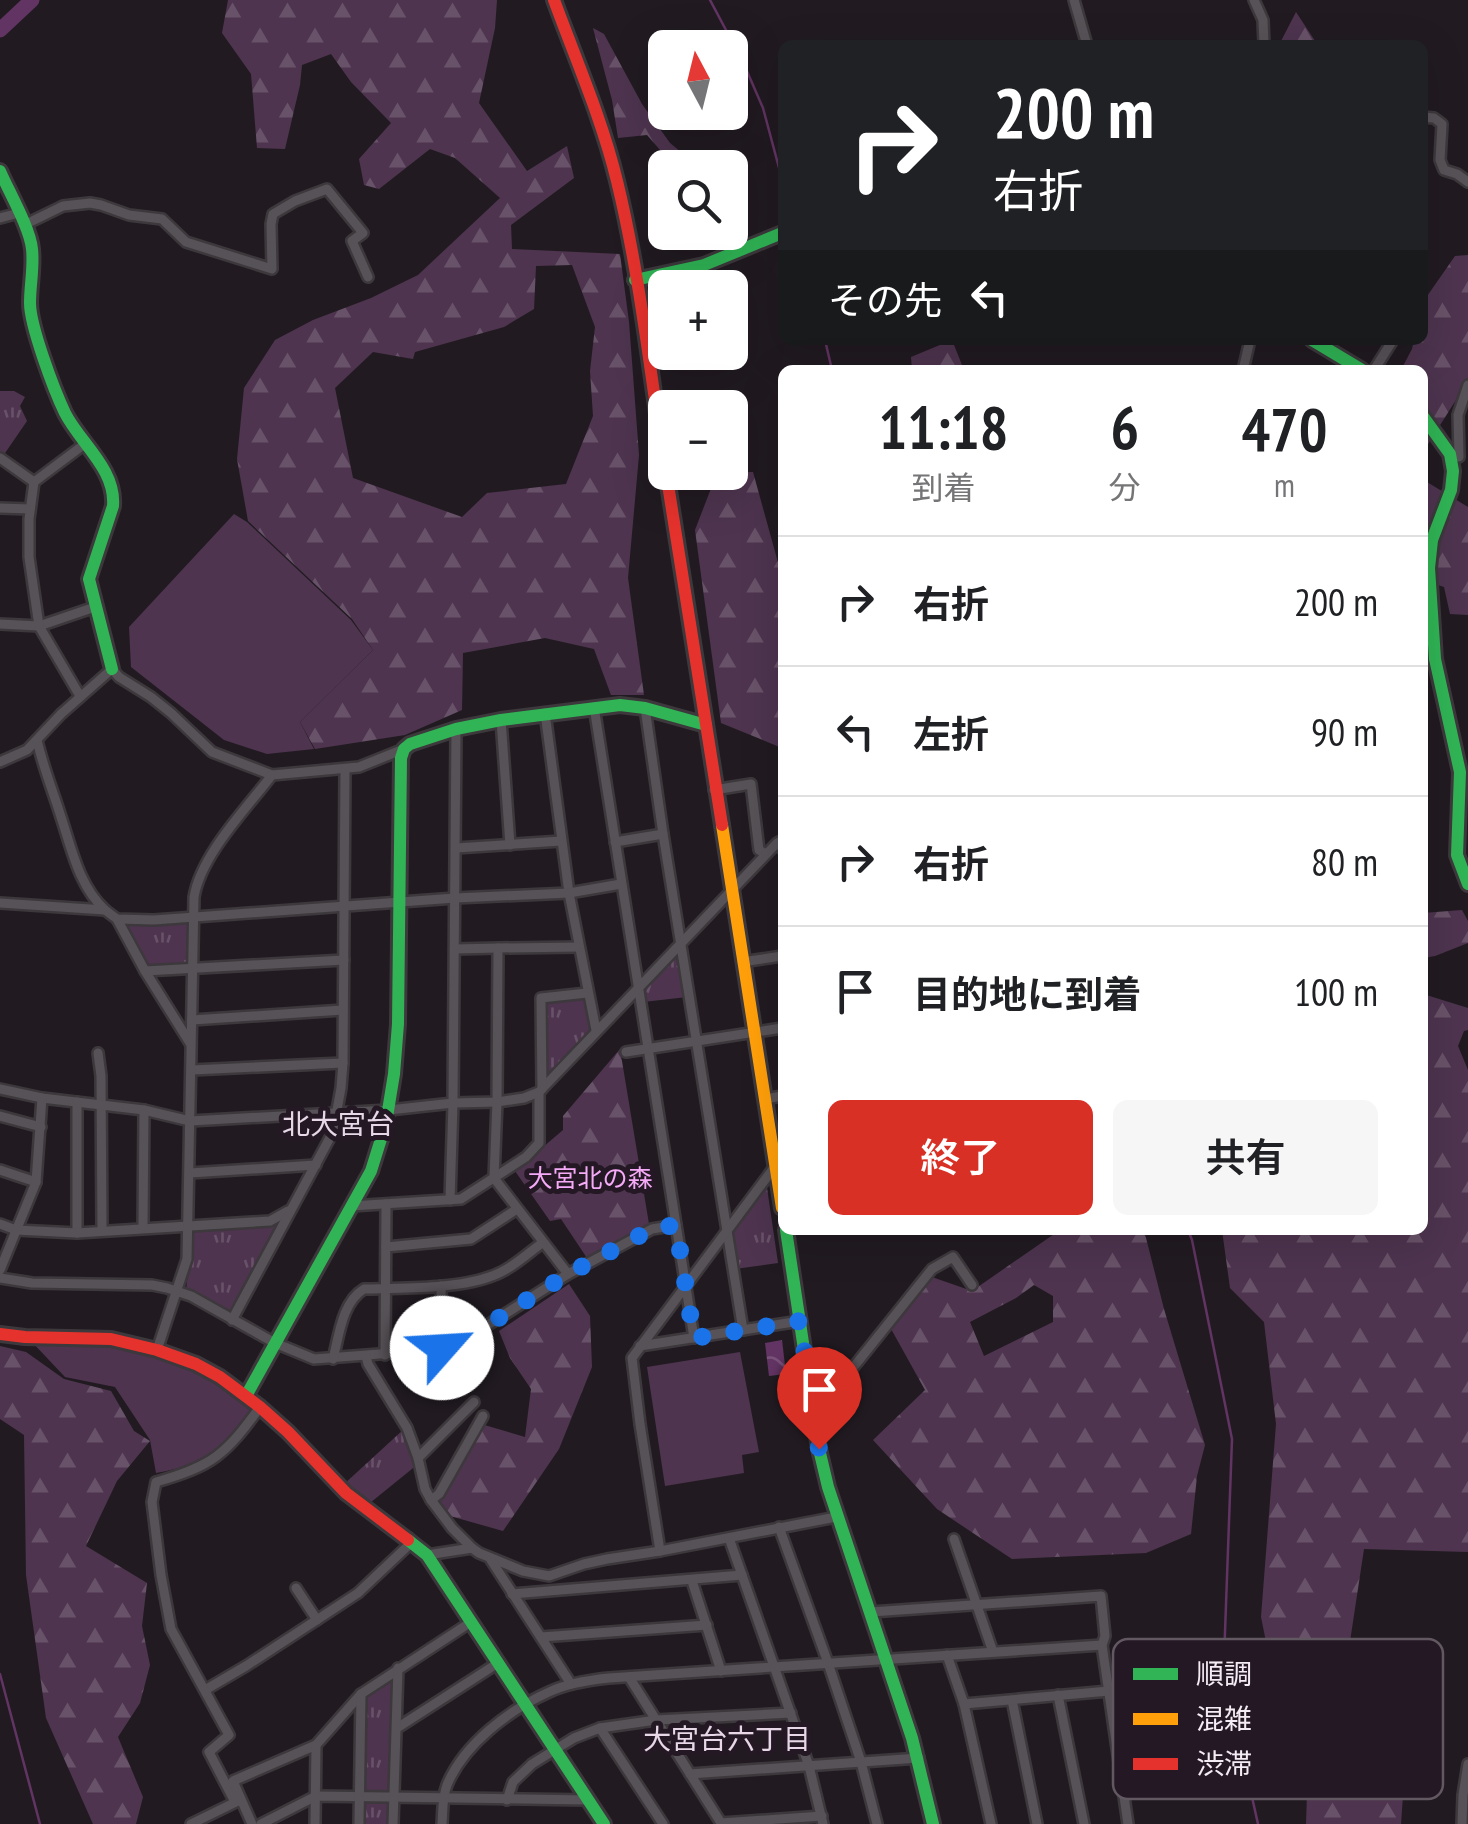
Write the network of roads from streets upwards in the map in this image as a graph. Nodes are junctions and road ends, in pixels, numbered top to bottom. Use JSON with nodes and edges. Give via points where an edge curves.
{"nodes":[{"id":1,"x":554,"y":0,"type":"edge"},
{"id":2,"x":1074,"y":0,"type":"edge"},
{"id":3,"x":1254,"y":0,"type":"edge"},
{"id":4,"x":1086,"y":40,"type":"edge"},
{"id":5,"x":1264,"y":40,"type":"edge"},
{"id":6,"x":1428,"y":118,"type":"edge"},
{"id":7,"x":0,"y":170,"type":"edge"},
{"id":8,"x":1468,"y":182,"type":"edge"},
{"id":9,"x":0,"y":218,"type":"edge"},
{"id":10,"x":22,"y":219,"type":"junction"},
{"id":11,"x":778,"y":235,"type":"edge"},
{"id":12,"x":368,"y":277,"type":"dead end"},
{"id":13,"x":635,"y":280,"type":"junction"},
{"id":14,"x":1320,"y":345,"type":"edge"},
{"id":15,"x":1354,"y":365,"type":"edge"},
{"id":16,"x":1468,"y":385,"type":"edge"},
{"id":17,"x":652,"y":390,"type":"edge"},
{"id":18,"x":1428,"y":421,"type":"edge"},
{"id":19,"x":86,"y":443,"type":"junction"},
{"id":20,"x":1459,"y":457,"type":"edge"},
{"id":21,"x":0,"y":458,"type":"edge"},
{"id":22,"x":34,"y":482,"type":"junction"},
{"id":23,"x":668,"y":490,"type":"edge"},
{"id":24,"x":0,"y":508,"type":"edge"},
{"id":25,"x":30,"y":509,"type":"junction"},
{"id":26,"x":96,"y":607,"type":"junction"},
{"id":27,"x":0,"y":624,"type":"edge"},
{"id":28,"x":40,"y":626,"type":"junction"},
{"id":29,"x":112,"y":669,"type":"junction"},
{"id":30,"x":80,"y":696,"type":"junction"},
{"id":31,"x":594,"y":707,"type":"junction"},
{"id":32,"x":645,"y":708,"type":"junction"},
{"id":33,"x":546,"y":713,"type":"junction"},
{"id":34,"x":501,"y":720,"type":"junction"},
{"id":35,"x":706,"y":725,"type":"junction"},
{"id":36,"x":456,"y":729,"type":"junction"},
{"id":37,"x":37,"y":740,"type":"junction"},
{"id":38,"x":404,"y":749,"type":"junction"},
{"id":39,"x":0,"y":762,"type":"edge"},
{"id":40,"x":345,"y":769,"type":"junction"},
{"id":41,"x":272,"y":775,"type":"junction"},
{"id":42,"x":714,"y":790,"type":"junction"},
{"id":43,"x":663,"y":834,"type":"junction"},
{"id":44,"x":561,"y":841,"type":"junction"},
{"id":45,"x":615,"y":842,"type":"junction"},
{"id":46,"x":778,"y":844,"type":"edge"},
{"id":47,"x":510,"y":845,"type":"junction"},
{"id":48,"x":456,"y":848,"type":"junction"},
{"id":49,"x":766,"y":854,"type":"junction"},
{"id":50,"x":621,"y":884,"type":"junction"},
{"id":51,"x":1468,"y":884,"type":"edge"},
{"id":52,"x":730,"y":891,"type":"junction"},
{"id":53,"x":569,"y":893,"type":"junction"},
{"id":54,"x":456,"y":898,"type":"junction"},
{"id":55,"x":0,"y":903,"type":"edge"},
{"id":56,"x":401,"y":903,"type":"junction"},
{"id":57,"x":344,"y":907,"type":"junction"},
{"id":58,"x":105,"y":910,"type":"junction"},
{"id":59,"x":194,"y":918,"type":"junction"},
{"id":60,"x":117,"y":919,"type":"junction"},
{"id":61,"x":681,"y":944,"type":"junction"},
{"id":62,"x":578,"y":946,"type":"junction"},
{"id":63,"x":498,"y":948,"type":"junction"},
{"id":64,"x":455,"y":949,"type":"junction"},
{"id":65,"x":778,"y":957,"type":"edge"},
{"id":66,"x":344,"y":960,"type":"junction"},
{"id":67,"x":742,"y":962,"type":"junction"},
{"id":68,"x":193,"y":968,"type":"junction"},
{"id":69,"x":146,"y":971,"type":"junction"},
{"id":70,"x":639,"y":988,"type":"junction"},
{"id":71,"x":588,"y":993,"type":"junction"},
{"id":72,"x":343,"y":1010,"type":"junction"},
{"id":73,"x":192,"y":1020,"type":"junction"},
{"id":74,"x":778,"y":1029,"type":"edge"},
{"id":75,"x":596,"y":1030,"type":"junction"},
{"id":76,"x":754,"y":1032,"type":"junction"},
{"id":77,"x":696,"y":1041,"type":"junction"},
{"id":78,"x":192,"y":1046,"type":"junction"},
{"id":79,"x":648,"y":1049,"type":"junction"},
{"id":80,"x":98,"y":1052,"type":"dead end"},
{"id":81,"x":626,"y":1052,"type":"dead end"},
{"id":82,"x":342,"y":1063,"type":"junction"},
{"id":83,"x":192,"y":1070,"type":"junction"},
{"id":84,"x":0,"y":1089,"type":"edge"},
{"id":85,"x":540,"y":1090,"type":"junction"},
{"id":86,"x":778,"y":1097,"type":"edge"},
{"id":87,"x":42,"y":1098,"type":"junction"},
{"id":88,"x":766,"y":1099,"type":"junction"},
{"id":89,"x":77,"y":1102,"type":"junction"},
{"id":90,"x":497,"y":1102,"type":"junction"},
{"id":91,"x":453,"y":1103,"type":"junction"},
{"id":92,"x":100,"y":1104,"type":"junction"},
{"id":93,"x":144,"y":1110,"type":"junction"},
{"id":94,"x":389,"y":1110,"type":"junction"},
{"id":95,"x":337,"y":1112,"type":"junction"},
{"id":96,"x":0,"y":1116,"type":"edge"},
{"id":97,"x":190,"y":1121,"type":"junction"},
{"id":98,"x":41,"y":1128,"type":"junction"},
{"id":99,"x":778,"y":1154,"type":"edge"},
{"id":100,"x":316,"y":1165,"type":"junction"},
{"id":101,"x":778,"y":1166,"type":"edge"},
{"id":102,"x":0,"y":1170,"type":"edge"},
{"id":103,"x":190,"y":1173,"type":"junction"},
{"id":104,"x":494,"y":1178,"type":"junction"},
{"id":105,"x":36,"y":1182,"type":"junction"},
{"id":106,"x":450,"y":1200,"type":"junction"},
{"id":107,"x":386,"y":1204,"type":"junction"},
{"id":108,"x":351,"y":1206,"type":"junction"},
{"id":109,"x":292,"y":1208,"type":"junction"},
{"id":110,"x":517,"y":1210,"type":"junction"},
{"id":111,"x":0,"y":1224,"type":"edge"},
{"id":112,"x":676,"y":1225,"type":"junction"},
{"id":113,"x":188,"y":1226,"type":"junction"},
{"id":114,"x":144,"y":1228,"type":"junction"},
{"id":115,"x":16,"y":1230,"type":"junction"},
{"id":116,"x":727,"y":1230,"type":"junction"},
{"id":117,"x":102,"y":1231,"type":"junction"},
{"id":118,"x":77,"y":1233,"type":"junction"},
{"id":119,"x":787,"y":1235,"type":"edge"},
{"id":120,"x":542,"y":1243,"type":"junction"},
{"id":121,"x":386,"y":1247,"type":"junction"},
{"id":122,"x":0,"y":1270,"type":"edge"},
{"id":123,"x":568,"y":1274,"type":"junction"},
{"id":124,"x":0,"y":1278,"type":"edge"},
{"id":125,"x":686,"y":1285,"type":"junction"},
{"id":126,"x":441,"y":1286,"type":"junction"},
{"id":127,"x":972,"y":1286,"type":"dead end"},
{"id":128,"x":385,"y":1288,"type":"junction"},
{"id":129,"x":177,"y":1290,"type":"junction"},
{"id":130,"x":232,"y":1320,"type":"junction"},
{"id":131,"x":800,"y":1321,"type":"junction"},
{"id":132,"x":743,"y":1330,"type":"junction"},
{"id":133,"x":0,"y":1334,"type":"edge"},
{"id":134,"x":694,"y":1338,"type":"junction"},
{"id":135,"x":275,"y":1343,"type":"junction"},
{"id":136,"x":640,"y":1346,"type":"junction"},
{"id":137,"x":442,"y":1348,"type":"junction"},
{"id":138,"x":156,"y":1350,"type":"junction"},
{"id":139,"x":385,"y":1354,"type":"junction"},
{"id":140,"x":366,"y":1356,"type":"junction"},
{"id":141,"x":333,"y":1358,"type":"junction"},
{"id":142,"x":246,"y":1396,"type":"junction"},
{"id":143,"x":812,"y":1400,"type":"junction"},
{"id":144,"x":474,"y":1402,"type":"dead end"},
{"id":145,"x":260,"y":1407,"type":"junction"},
{"id":146,"x":482,"y":1416,"type":"dead end"},
{"id":147,"x":418,"y":1458,"type":"junction"},
{"id":148,"x":431,"y":1500,"type":"junction"},
{"id":149,"x":836,"y":1517,"type":"junction"},
{"id":150,"x":779,"y":1527,"type":"junction"},
{"id":151,"x":728,"y":1538,"type":"junction"},
{"id":152,"x":954,"y":1539,"type":"dead end"},
{"id":153,"x":412,"y":1542,"type":"junction"},
{"id":154,"x":472,"y":1548,"type":"junction"},
{"id":155,"x":660,"y":1552,"type":"junction"},
{"id":156,"x":426,"y":1555,"type":"junction"},
{"id":157,"x":489,"y":1558,"type":"junction"},
{"id":158,"x":742,"y":1576,"type":"junction"},
{"id":159,"x":692,"y":1581,"type":"junction"},
{"id":160,"x":296,"y":1588,"type":"dead end"},
{"id":161,"x":512,"y":1594,"type":"junction"},
{"id":162,"x":978,"y":1604,"type":"junction"},
{"id":163,"x":871,"y":1612,"type":"junction"},
{"id":164,"x":316,"y":1620,"type":"junction"},
{"id":165,"x":471,"y":1622,"type":"junction"},
{"id":166,"x":707,"y":1625,"type":"junction"},
{"id":167,"x":541,"y":1637,"type":"junction"},
{"id":168,"x":1102,"y":1645,"type":"junction"},
{"id":169,"x":993,"y":1652,"type":"junction"},
{"id":170,"x":947,"y":1655,"type":"junction"},
{"id":171,"x":886,"y":1659,"type":"junction"},
{"id":172,"x":498,"y":1663,"type":"junction"},
{"id":173,"x":828,"y":1663,"type":"junction"},
{"id":174,"x":398,"y":1668,"type":"junction"},
{"id":175,"x":776,"y":1668,"type":"junction"},
{"id":176,"x":721,"y":1671,"type":"junction"},
{"id":177,"x":629,"y":1677,"type":"junction"},
{"id":178,"x":572,"y":1684,"type":"junction"},
{"id":179,"x":204,"y":1690,"type":"junction"},
{"id":180,"x":1109,"y":1690,"type":"junction"},
{"id":181,"x":362,"y":1694,"type":"junction"},
{"id":182,"x":1058,"y":1695,"type":"junction"},
{"id":183,"x":1012,"y":1700,"type":"junction"},
{"id":184,"x":964,"y":1704,"type":"junction"},
{"id":185,"x":526,"y":1705,"type":"junction"},
{"id":186,"x":791,"y":1712,"type":"junction"},
{"id":187,"x":1113,"y":1718,"type":"edge"},
{"id":188,"x":656,"y":1720,"type":"junction"},
{"id":189,"x":397,"y":1728,"type":"junction"},
{"id":190,"x":600,"y":1728,"type":"junction"},
{"id":191,"x":316,"y":1745,"type":"junction"},
{"id":192,"x":555,"y":1748,"type":"junction"},
{"id":193,"x":919,"y":1758,"type":"junction"},
{"id":194,"x":861,"y":1762,"type":"junction"},
{"id":195,"x":1468,"y":1764,"type":"edge"},
{"id":196,"x":809,"y":1766,"type":"junction"},
{"id":197,"x":690,"y":1774,"type":"junction"},
{"id":198,"x":316,"y":1796,"type":"junction"},
{"id":199,"x":360,"y":1797,"type":"junction"},
{"id":200,"x":394,"y":1797,"type":"junction"},
{"id":201,"x":443,"y":1799,"type":"junction"},
{"id":202,"x":1124,"y":1799,"type":"edge"},
{"id":203,"x":506,"y":1800,"type":"junction"},
{"id":204,"x":588,"y":1800,"type":"junction"},
{"id":205,"x":238,"y":1801,"type":"junction"},
{"id":206,"x":823,"y":1820,"type":"edge"},
{"id":207,"x":267,"y":1823,"type":"edge"},
{"id":208,"x":191,"y":1824,"type":"edge"},
{"id":209,"x":252,"y":1824,"type":"edge"},
{"id":210,"x":316,"y":1824,"type":"edge"},
{"id":211,"x":359,"y":1824,"type":"edge"},
{"id":212,"x":394,"y":1824,"type":"edge"},
{"id":213,"x":442,"y":1824,"type":"edge"},
{"id":214,"x":604,"y":1824,"type":"edge"},
{"id":215,"x":662,"y":1824,"type":"edge"},
{"id":216,"x":728,"y":1824,"type":"edge"},
{"id":217,"x":877,"y":1824,"type":"edge"},
{"id":218,"x":933,"y":1824,"type":"edge"},
{"id":219,"x":991,"y":1824,"type":"edge"},
{"id":220,"x":1038,"y":1824,"type":"edge"},
{"id":221,"x":1084,"y":1824,"type":"edge"},
{"id":222,"x":1128,"y":1824,"type":"edge"},
{"id":223,"x":1462,"y":1824,"type":"edge"}],
"edges":[{"from":1,"to":13,"type":"street","via":[[599,119]]},
{"from":2,"to":4,"type":"street"},
{"from":3,"to":5,"type":"street"},
{"from":6,"to":8,"type":"street","via":[[1442,124],[1444,170]]},
{"from":7,"to":10,"type":"street"},
{"from":9,"to":10,"type":"street"},
{"from":10,"to":12,"type":"street","via":[[90,203],[162,219],[186,242],[272,269],[274,214],[327,189],[363,233],[352,241]]},
{"from":10,"to":19,"type":"street","via":[[32,244],[34,329],[65,413]]},
{"from":11,"to":13,"type":"street","via":[[704,264]]},
{"from":13,"to":17,"type":"street"},
{"from":14,"to":15,"type":"street"},
{"from":16,"to":20,"type":"street","via":[[1458,415]]},
{"from":18,"to":20,"type":"street"},
{"from":19,"to":22,"type":"street"},
{"from":19,"to":26,"type":"street","via":[[114,494],[89,579]]},
{"from":20,"to":51,"type":"street","via":[[1429,568],[1435,659],[1460,772],[1457,855]]},
{"from":21,"to":22,"type":"street"},
{"from":22,"to":25,"type":"street"},
{"from":23,"to":35,"type":"street"},
{"from":24,"to":25,"type":"street"},
{"from":25,"to":28,"type":"street","via":[[29,558]]},
{"from":26,"to":28,"type":"street"},
{"from":26,"to":29,"type":"street"},
{"from":27,"to":28,"type":"street"},
{"from":28,"to":30,"type":"street"},
{"from":29,"to":30,"type":"street"},
{"from":29,"to":41,"type":"street","via":[[212,752]]},
{"from":30,"to":37,"type":"street"},
{"from":31,"to":32,"type":"street"},
{"from":31,"to":33,"type":"street"},
{"from":31,"to":45,"type":"street"},
{"from":32,"to":35,"type":"street"},
{"from":32,"to":43,"type":"street"},
{"from":33,"to":34,"type":"street"},
{"from":33,"to":44,"type":"street"},
{"from":34,"to":36,"type":"street"},
{"from":34,"to":47,"type":"street"},
{"from":35,"to":42,"type":"street"},
{"from":36,"to":38,"type":"street"},
{"from":36,"to":48,"type":"street"},
{"from":37,"to":39,"type":"street"},
{"from":37,"to":58,"type":"street","via":[[72,854],[92,898]]},
{"from":38,"to":40,"type":"street"},
{"from":38,"to":56,"type":"street"},
{"from":40,"to":41,"type":"street"},
{"from":40,"to":57,"type":"street"},
{"from":41,"to":59,"type":"street","via":[[197,877]]},
{"from":42,"to":49,"type":"street","via":[[751,784],[760,850]]},
{"from":42,"to":52,"type":"street"},
{"from":43,"to":45,"type":"street"},
{"from":43,"to":61,"type":"street"},
{"from":44,"to":47,"type":"street"},
{"from":44,"to":53,"type":"street"},
{"from":45,"to":50,"type":"street"},
{"from":46,"to":49,"type":"street"},
{"from":47,"to":48,"type":"street"},
{"from":48,"to":54,"type":"street"},
{"from":49,"to":52,"type":"street"},
{"from":50,"to":53,"type":"street"},
{"from":50,"to":70,"type":"street"},
{"from":52,"to":61,"type":"street"},
{"from":52,"to":67,"type":"street"},
{"from":53,"to":54,"type":"street"},
{"from":53,"to":62,"type":"street"},
{"from":54,"to":56,"type":"street"},
{"from":54,"to":64,"type":"street"},
{"from":55,"to":58,"type":"street"},
{"from":56,"to":57,"type":"street"},
{"from":56,"to":94,"type":"street"},
{"from":57,"to":59,"type":"street"},
{"from":57,"to":66,"type":"street"},
{"from":58,"to":60,"type":"street"},
{"from":59,"to":60,"type":"street"},
{"from":59,"to":68,"type":"street"},
{"from":60,"to":69,"type":"street"},
{"from":61,"to":70,"type":"street"},
{"from":61,"to":77,"type":"street"},
{"from":62,"to":63,"type":"street"},
{"from":62,"to":71,"type":"street"},
{"from":63,"to":64,"type":"street"},
{"from":63,"to":90,"type":"street"},
{"from":64,"to":91,"type":"street"},
{"from":65,"to":67,"type":"street"},
{"from":66,"to":68,"type":"street"},
{"from":66,"to":72,"type":"street"},
{"from":67,"to":76,"type":"street"},
{"from":68,"to":69,"type":"street"},
{"from":68,"to":73,"type":"street"},
{"from":69,"to":78,"type":"street"},
{"from":70,"to":75,"type":"street"},
{"from":70,"to":79,"type":"street"},
{"from":71,"to":75,"type":"street"},
{"from":71,"to":85,"type":"street","via":[[541,998]]},
{"from":72,"to":73,"type":"street"},
{"from":72,"to":82,"type":"street"},
{"from":73,"to":78,"type":"street"},
{"from":74,"to":76,"type":"street"},
{"from":75,"to":85,"type":"street"},
{"from":76,"to":77,"type":"street"},
{"from":76,"to":88,"type":"street"},
{"from":77,"to":79,"type":"street"},
{"from":77,"to":116,"type":"street"},
{"from":78,"to":83,"type":"street"},
{"from":79,"to":81,"type":"street"},
{"from":79,"to":112,"type":"street"},
{"from":80,"to":92,"type":"street"},
{"from":82,"to":83,"type":"street"},
{"from":82,"to":95,"type":"street"},
{"from":83,"to":97,"type":"street"},
{"from":84,"to":87,"type":"street"},
{"from":85,"to":90,"type":"street"},
{"from":85,"to":104,"type":"street","via":[[540,1142]]},
{"from":86,"to":88,"type":"street"},
{"from":87,"to":89,"type":"street"},
{"from":87,"to":98,"type":"street"},
{"from":88,"to":99,"type":"street"},
{"from":89,"to":92,"type":"street"},
{"from":89,"to":118,"type":"street"},
{"from":90,"to":91,"type":"street"},
{"from":90,"to":104,"type":"street"},
{"from":91,"to":94,"type":"street"},
{"from":91,"to":106,"type":"street"},
{"from":92,"to":93,"type":"street"},
{"from":92,"to":117,"type":"street"},
{"from":93,"to":97,"type":"street"},
{"from":93,"to":114,"type":"street"},
{"from":94,"to":95,"type":"street"},
{"from":94,"to":108,"type":"street","via":[[380,1150]]},
{"from":95,"to":97,"type":"street"},
{"from":95,"to":100,"type":"street"},
{"from":96,"to":98,"type":"street"},
{"from":97,"to":103,"type":"street"},
{"from":98,"to":105,"type":"street"},
{"from":100,"to":103,"type":"street"},
{"from":100,"to":109,"type":"street"},
{"from":101,"to":116,"type":"street"},
{"from":102,"to":105,"type":"street"},
{"from":103,"to":113,"type":"street"},
{"from":104,"to":106,"type":"street"},
{"from":104,"to":110,"type":"street"},
{"from":105,"to":115,"type":"street"},
{"from":106,"to":107,"type":"street"},
{"from":107,"to":108,"type":"street"},
{"from":107,"to":121,"type":"street"},
{"from":108,"to":135,"type":"street"},
{"from":109,"to":113,"type":"street","via":[[270,1221]]},
{"from":109,"to":130,"type":"street"},
{"from":110,"to":120,"type":"street"},
{"from":110,"to":121,"type":"street","via":[[472,1240]]},
{"from":111,"to":115,"type":"street"},
{"from":112,"to":123,"type":"street","via":[[652,1229]]},
{"from":112,"to":125,"type":"street"},
{"from":113,"to":114,"type":"street"},
{"from":113,"to":129,"type":"street"},
{"from":114,"to":117,"type":"street"},
{"from":115,"to":118,"type":"street"},
{"from":115,"to":122,"type":"street"},
{"from":116,"to":125,"type":"street"},
{"from":116,"to":132,"type":"street"},
{"from":117,"to":118,"type":"street"},
{"from":119,"to":131,"type":"street"},
{"from":120,"to":123,"type":"street"},
{"from":120,"to":126,"type":"street","via":[[489,1278]]},
{"from":121,"to":128,"type":"street"},
{"from":123,"to":137,"type":"street"},
{"from":124,"to":129,"type":"street"},
{"from":125,"to":134,"type":"street"},
{"from":125,"to":136,"type":"street"},
{"from":126,"to":128,"type":"street"},
{"from":126,"to":137,"type":"street"},
{"from":127,"to":143,"type":"street","via":[[952,1257],[932,1269],[852,1369]]},
{"from":128,"to":139,"type":"street"},
{"from":128,"to":141,"type":"street","via":[[354,1295]]},
{"from":129,"to":130,"type":"street"},
{"from":129,"to":138,"type":"street"},
{"from":130,"to":135,"type":"street"},
{"from":131,"to":132,"type":"street"},
{"from":131,"to":143,"type":"street"},
{"from":132,"to":134,"type":"street"},
{"from":133,"to":138,"type":"street","via":[[111,1340]]},
{"from":134,"to":136,"type":"street"},
{"from":135,"to":141,"type":"street","via":[[314,1360]]},
{"from":135,"to":142,"type":"street"},
{"from":136,"to":155,"type":"street","via":[[632,1358]]},
{"from":137,"to":139,"type":"street"},
{"from":138,"to":142,"type":"street","via":[[208,1370]]},
{"from":139,"to":140,"type":"street"},
{"from":140,"to":141,"type":"street"},
{"from":140,"to":147,"type":"street"},
{"from":142,"to":145,"type":"street"},
{"from":143,"to":149,"type":"street"},
{"from":144,"to":147,"type":"street"},
{"from":145,"to":153,"type":"street","via":[[346,1494]]},
{"from":145,"to":179,"type":"street","via":[[235,1442],[204,1466],[156,1482],[152,1502],[171,1630]]},
{"from":146,"to":148,"type":"street"},
{"from":147,"to":148,"type":"street"},
{"from":148,"to":154,"type":"street"},
{"from":149,"to":150,"type":"street"},
{"from":149,"to":163,"type":"street"},
{"from":150,"to":151,"type":"street"},
{"from":150,"to":173,"type":"street"},
{"from":151,"to":155,"type":"street"},
{"from":151,"to":158,"type":"street"},
{"from":152,"to":162,"type":"street"},
{"from":153,"to":156,"type":"street"},
{"from":153,"to":164,"type":"street","via":[[358,1593]]},
{"from":154,"to":156,"type":"street"},
{"from":154,"to":157,"type":"street"},
{"from":155,"to":157,"type":"street","via":[[549,1576]]},
{"from":156,"to":165,"type":"street"},
{"from":157,"to":161,"type":"street"},
{"from":158,"to":159,"type":"street"},
{"from":158,"to":175,"type":"street"},
{"from":159,"to":161,"type":"street"},
{"from":159,"to":166,"type":"street"},
{"from":160,"to":164,"type":"street"},
{"from":161,"to":167,"type":"street"},
{"from":162,"to":163,"type":"street"},
{"from":162,"to":168,"type":"street","via":[[1101,1596]]},
{"from":162,"to":169,"type":"street"},
{"from":163,"to":171,"type":"street"},
{"from":164,"to":179,"type":"street"},
{"from":165,"to":172,"type":"street"},
{"from":165,"to":174,"type":"street"},
{"from":166,"to":167,"type":"street"},
{"from":166,"to":176,"type":"street"},
{"from":167,"to":178,"type":"street"},
{"from":168,"to":169,"type":"street"},
{"from":168,"to":180,"type":"street"},
{"from":169,"to":170,"type":"street"},
{"from":170,"to":171,"type":"street"},
{"from":170,"to":184,"type":"street"},
{"from":171,"to":173,"type":"street"},
{"from":171,"to":193,"type":"street"},
{"from":172,"to":185,"type":"street"},
{"from":172,"to":189,"type":"street"},
{"from":173,"to":175,"type":"street"},
{"from":173,"to":194,"type":"street"},
{"from":174,"to":181,"type":"street"},
{"from":174,"to":189,"type":"street"},
{"from":175,"to":176,"type":"street"},
{"from":175,"to":186,"type":"street"},
{"from":176,"to":177,"type":"street"},
{"from":177,"to":178,"type":"street"},
{"from":177,"to":188,"type":"street"},
{"from":178,"to":185,"type":"street"},
{"from":179,"to":205,"type":"street","via":[[229,1735],[208,1752]]},
{"from":180,"to":182,"type":"street"},
{"from":180,"to":187,"type":"street"},
{"from":181,"to":191,"type":"street"},
{"from":181,"to":199,"type":"street"},
{"from":182,"to":183,"type":"street"},
{"from":182,"to":221,"type":"street"},
{"from":183,"to":184,"type":"street"},
{"from":183,"to":220,"type":"street"},
{"from":184,"to":219,"type":"street"},
{"from":185,"to":192,"type":"street"},
{"from":185,"to":201,"type":"street","via":[[471,1748]]},
{"from":186,"to":188,"type":"street"},
{"from":186,"to":196,"type":"street"},
{"from":188,"to":190,"type":"street"},
{"from":188,"to":197,"type":"street"},
{"from":189,"to":200,"type":"street"},
{"from":190,"to":192,"type":"street"},
{"from":190,"to":215,"type":"street"},
{"from":191,"to":198,"type":"street"},
{"from":191,"to":205,"type":"street","via":[[234,1781]]},
{"from":192,"to":203,"type":"street","via":[[512,1782]]},
{"from":192,"to":204,"type":"street"},
{"from":193,"to":194,"type":"street"},
{"from":193,"to":218,"type":"street"},
{"from":194,"to":196,"type":"street"},
{"from":194,"to":217,"type":"street"},
{"from":195,"to":223,"type":"street"},
{"from":196,"to":197,"type":"street"},
{"from":196,"to":206,"type":"street"},
{"from":197,"to":216,"type":"street","via":[[721,1824]]},
{"from":198,"to":199,"type":"street"},
{"from":198,"to":207,"type":"street"},
{"from":198,"to":210,"type":"street"},
{"from":199,"to":200,"type":"street"},
{"from":199,"to":211,"type":"street"},
{"from":200,"to":201,"type":"street"},
{"from":200,"to":212,"type":"street"},
{"from":201,"to":203,"type":"street"},
{"from":201,"to":213,"type":"street"},
{"from":202,"to":222,"type":"street"},
{"from":203,"to":204,"type":"street"},
{"from":204,"to":214,"type":"street"},
{"from":205,"to":208,"type":"street"},
{"from":205,"to":209,"type":"street"},
{"from":206,"to":216,"type":"street"}]}
